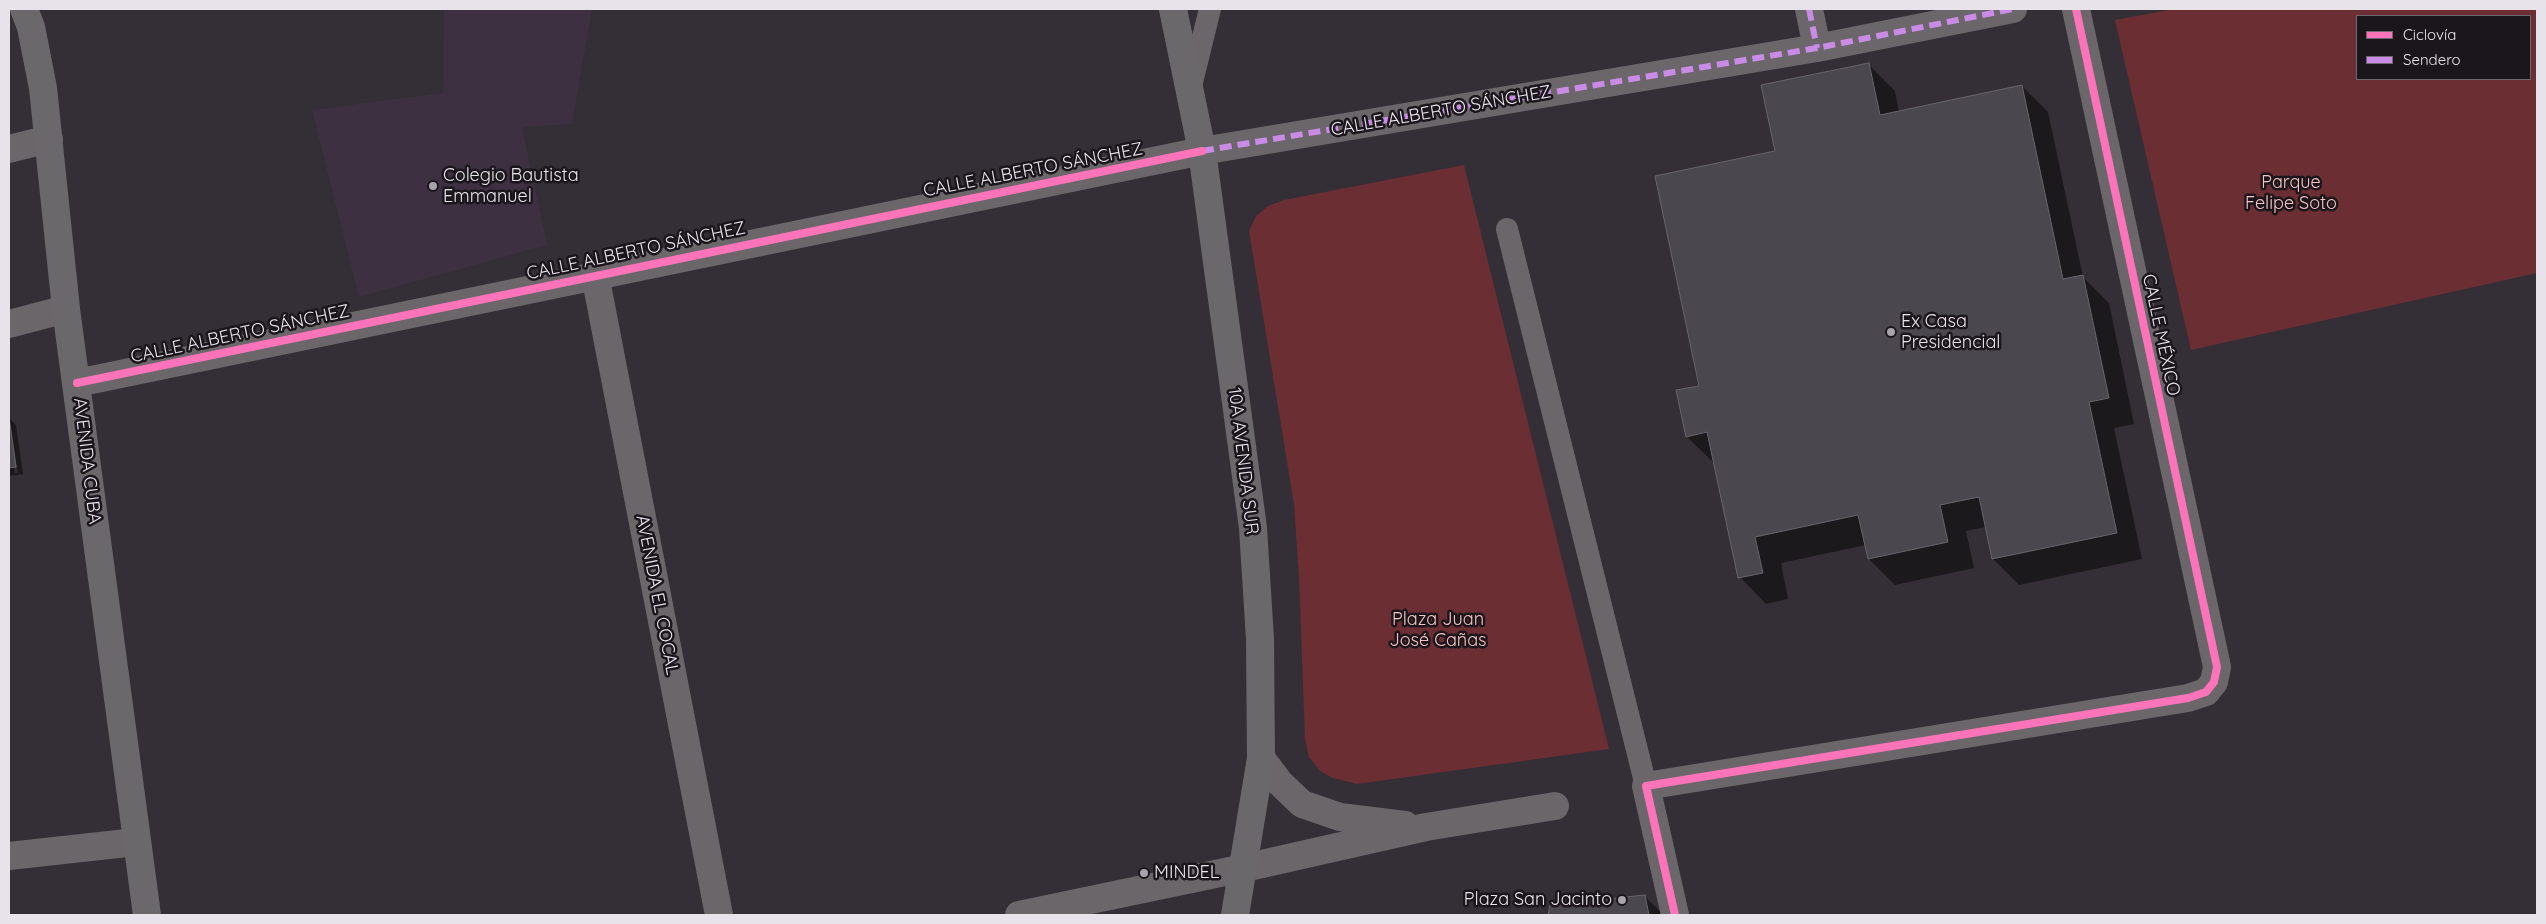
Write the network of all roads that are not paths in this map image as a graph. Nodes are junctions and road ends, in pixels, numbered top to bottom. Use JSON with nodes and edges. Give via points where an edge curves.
{"nodes":[{"id":1,"x":24,"y":9,"type":"edge"},
{"id":2,"x":1173,"y":9,"type":"edge"},
{"id":3,"x":1210,"y":9,"type":"edge"},
{"id":4,"x":1809,"y":9,"type":"edge"},
{"id":5,"x":2013,"y":9,"type":"edge"},
{"id":6,"x":2076,"y":9,"type":"edge"},
{"id":7,"x":1817,"y":48,"type":"junction"},
{"id":8,"x":1190,"y":91,"type":"junction"},
{"id":9,"x":48,"y":139,"type":"junction"},
{"id":10,"x":9,"y":148,"type":"edge"},
{"id":11,"x":1202,"y":151,"type":"junction"},
{"id":12,"x":1507,"y":228,"type":"dead end"},
{"id":13,"x":595,"y":275,"type":"junction"},
{"id":14,"x":66,"y":309,"type":"junction"},
{"id":15,"x":9,"y":324,"type":"edge"},
{"id":16,"x":77,"y":383,"type":"junction"},
{"id":17,"x":1261,"y":758,"type":"junction"},
{"id":18,"x":1646,"y":786,"type":"junction"},
{"id":19,"x":1555,"y":806,"type":"dead end"},
{"id":20,"x":1426,"y":827,"type":"junction"},
{"id":21,"x":136,"y":842,"type":"junction"},
{"id":22,"x":9,"y":856,"type":"edge"},
{"id":23,"x":1244,"y":868,"type":"junction"},
{"id":24,"x":147,"y":915,"type":"edge"},
{"id":25,"x":719,"y":915,"type":"edge"},
{"id":26,"x":1019,"y":915,"type":"edge"},
{"id":27,"x":1234,"y":915,"type":"edge"},
{"id":28,"x":1675,"y":915,"type":"edge"}],
"edges":[{"from":1,"to":9,"type":"main road","name":"AVENIDA CUBA","via":[[40,71]]},
{"from":2,"to":8,"type":"main road","name":"10A AVENIDA SUR"},
{"from":3,"to":8,"type":"lane"},
{"from":4,"to":7,"type":"street"},
{"from":5,"to":7,"type":"street","name":"CALLE ALBERTO SÁNCHEZ"},
{"from":6,"to":18,"type":"street","name":"CALLE MÉXICO","via":[[2217,667],[2214,682],[2206,692],[2188,698]]},
{"from":7,"to":11,"type":"street","name":"CALLE ALBERTO SÁNCHEZ"},
{"from":8,"to":11,"type":"main road","name":"10A AVENIDA SUR"},
{"from":9,"to":10,"type":"street"},
{"from":9,"to":14,"type":"main road","name":"AVENIDA CUBA"},
{"from":11,"to":13,"type":"street","name":"CALLE ALBERTO SÁNCHEZ"},
{"from":11,"to":17,"type":"main road","name":"10A AVENIDA SUR","via":[[1253,528],[1260,639]]},
{"from":12,"to":18,"type":"lane"},
{"from":13,"to":16,"type":"street","name":"CALLE ALBERTO SÁNCHEZ"},
{"from":13,"to":25,"type":"street","name":"AVENIDA EL COCAL"},
{"from":14,"to":15,"type":"street"},
{"from":14,"to":16,"type":"main road","name":"AVENIDA CUBA"},
{"from":16,"to":21,"type":"main road","name":"AVENIDA CUBA"},
{"from":17,"to":20,"type":"street","via":[[1279,782],[1302,804],[1340,817]]},
{"from":17,"to":23,"type":"main road","name":"10A AVENIDA SUR"},
{"from":18,"to":28,"type":"street"},
{"from":19,"to":20,"type":"street"},
{"from":20,"to":23,"type":"street"},
{"from":21,"to":22,"type":"street"},
{"from":21,"to":24,"type":"main road","name":"AVENIDA CUBA"},
{"from":23,"to":26,"type":"street"},
{"from":23,"to":27,"type":"main road","name":"10A AVENIDA SUR"}]}
